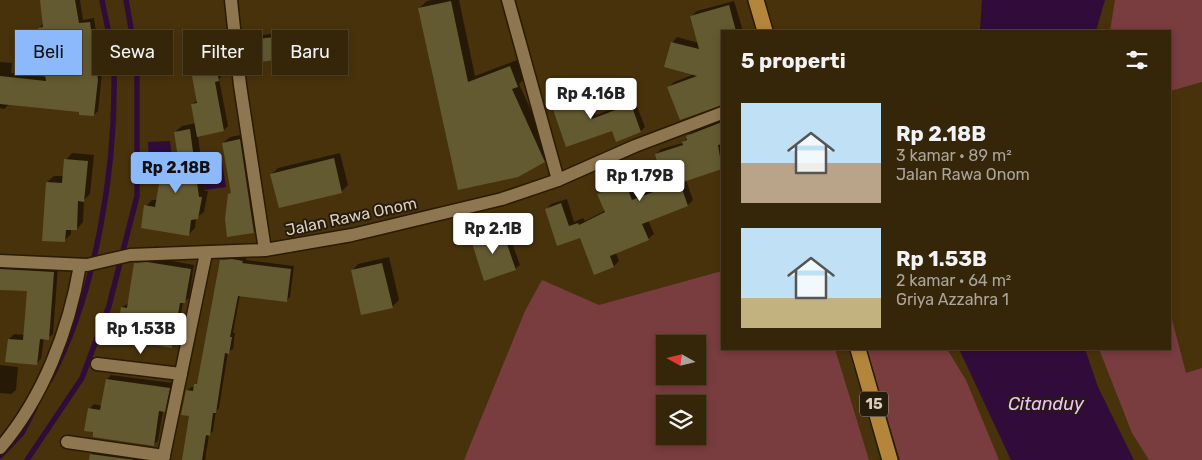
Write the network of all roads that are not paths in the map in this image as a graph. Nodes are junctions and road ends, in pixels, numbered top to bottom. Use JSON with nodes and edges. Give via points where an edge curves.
{"nodes":[{"id":1,"x":231,"y":0,"type":"edge"},
{"id":2,"x":508,"y":0,"type":"edge"},
{"id":3,"x":756,"y":0,"type":"edge"},
{"id":4,"x":765,"y":30,"type":"edge"},
{"id":5,"x":721,"y":113,"type":"edge"},
{"id":6,"x":558,"y":180,"type":"junction"},
{"id":7,"x":265,"y":250,"type":"junction"},
{"id":8,"x":206,"y":253,"type":"junction"},
{"id":9,"x":0,"y":261,"type":"edge"},
{"id":10,"x":89,"y":265,"type":"junction"},
{"id":11,"x":858,"y":350,"type":"edge"},
{"id":12,"x":97,"y":364,"type":"dead end"},
{"id":13,"x":181,"y":374,"type":"junction"},
{"id":14,"x":67,"y":442,"type":"dead end"},
{"id":15,"x":0,"y":448,"type":"edge"},
{"id":16,"x":164,"y":458,"type":"edge"},
{"id":17,"x":890,"y":460,"type":"edge"}],
"edges":[{"from":1,"to":7,"type":"street","via":[[240,85]]},
{"from":2,"to":6,"type":"street"},
{"from":3,"to":4,"type":"highway"},
{"from":5,"to":6,"type":"street","name":"Jalan Rawa Onom"},
{"from":6,"to":7,"type":"street","name":"Jalan Rawa Onom","via":[[502,199],[352,235]]},
{"from":7,"to":8,"type":"street","name":"Jalan Rawa Onom"},
{"from":8,"to":10,"type":"street","name":"Jalan Rawa Onom","via":[[130,255]]},
{"from":8,"to":13,"type":"street"},
{"from":9,"to":10,"type":"street","name":"Jalan Rawa Onom"},
{"from":10,"to":15,"type":"street","via":[[57,352],[34,396]]},
{"from":11,"to":17,"type":"highway","number":"15"},
{"from":12,"to":13,"type":"street"},
{"from":13,"to":16,"type":"street"},
{"from":14,"to":16,"type":"street"}]}
